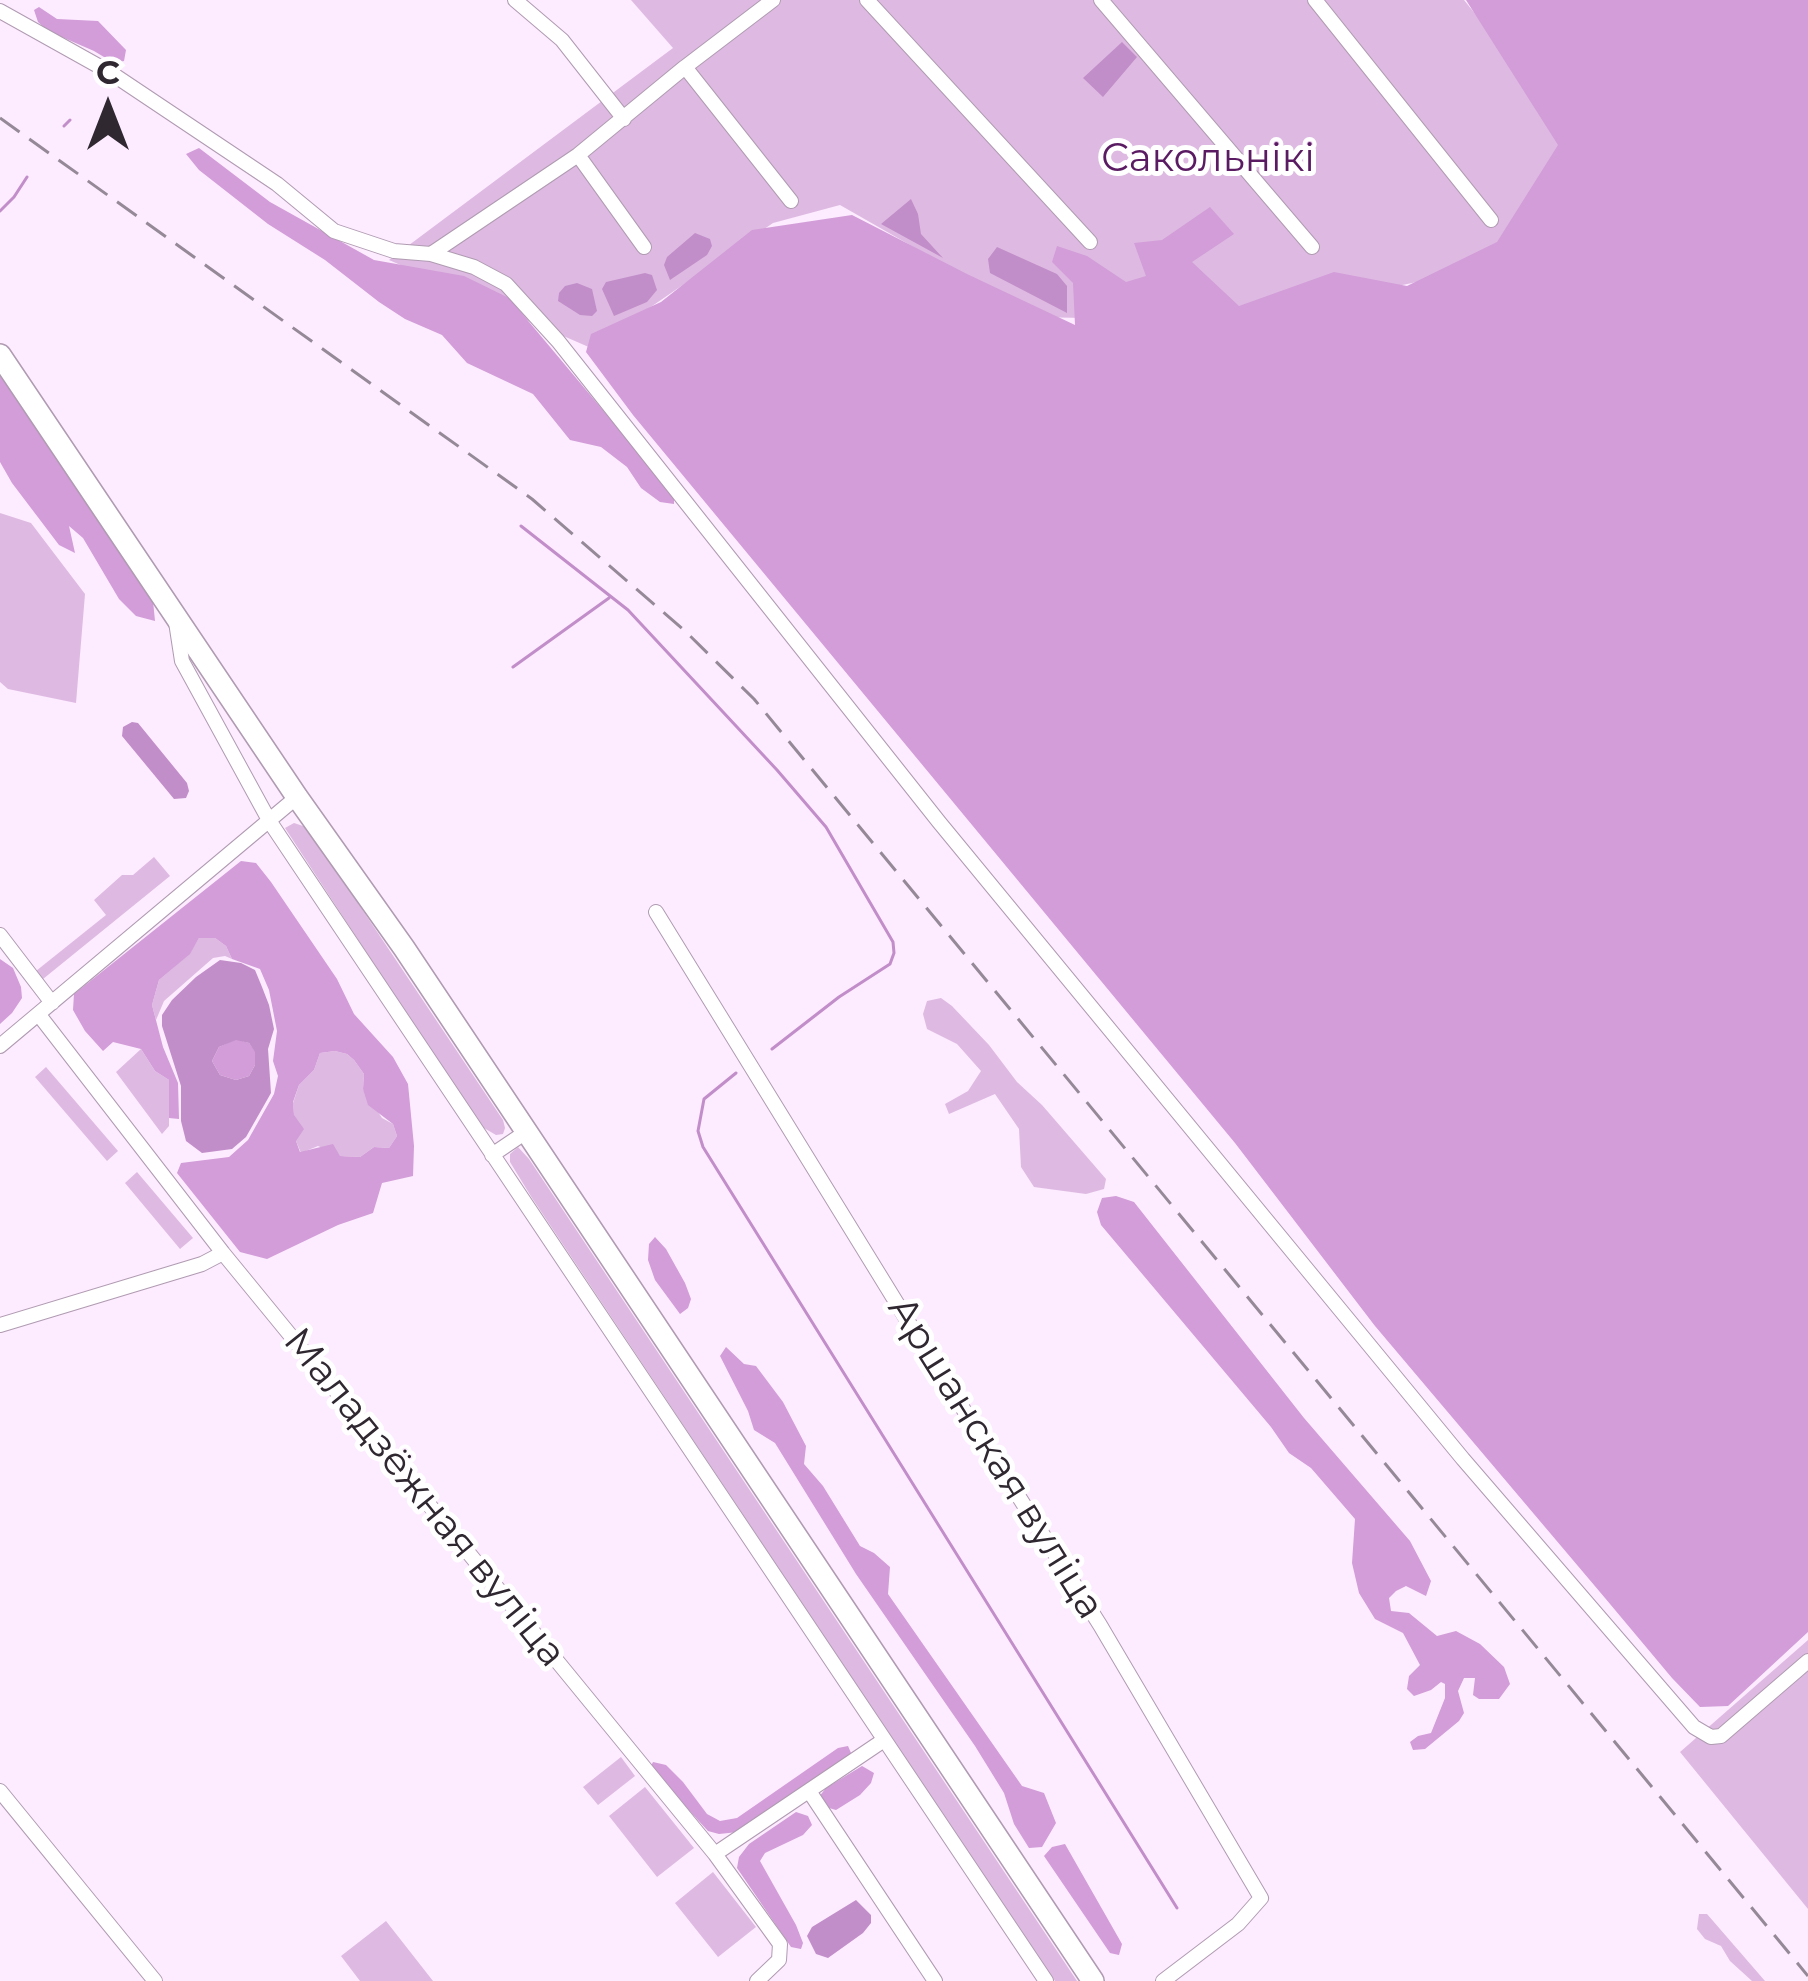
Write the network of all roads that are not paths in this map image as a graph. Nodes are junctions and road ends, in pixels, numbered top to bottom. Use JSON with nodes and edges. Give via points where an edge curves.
{"nodes":[{"id":1,"x":515,"y":0,"type":"edge"},
{"id":2,"x":773,"y":0,"type":"edge"},
{"id":3,"x":867,"y":0,"type":"edge"},
{"id":4,"x":1101,"y":0,"type":"edge"},
{"id":5,"x":1315,"y":0,"type":"edge"},
{"id":6,"x":0,"y":11,"type":"edge"},
{"id":7,"x":685,"y":67,"type":"junction"},
{"id":8,"x":624,"y":119,"type":"junction"},
{"id":9,"x":578,"y":154,"type":"junction"},
{"id":10,"x":791,"y":201,"type":"dead end"},
{"id":11,"x":1491,"y":220,"type":"dead end"},
{"id":12,"x":1090,"y":242,"type":"dead end"},
{"id":13,"x":644,"y":247,"type":"dead end"},
{"id":14,"x":1312,"y":247,"type":"dead end"},
{"id":15,"x":431,"y":254,"type":"junction"},
{"id":16,"x":0,"y":355,"type":"edge"},
{"id":17,"x":175,"y":617,"type":"junction"},
{"id":18,"x":297,"y":797,"type":"junction"},
{"id":19,"x":270,"y":822,"type":"junction"},
{"id":20,"x":656,"y":912,"type":"dead end"},
{"id":21,"x":0,"y":935,"type":"edge"},
{"id":22,"x":52,"y":1003,"type":"junction"},
{"id":23,"x":39,"y":1015,"type":"junction"},
{"id":24,"x":0,"y":1046,"type":"edge"},
{"id":25,"x":526,"y":1132,"type":"junction"},
{"id":26,"x":492,"y":1155,"type":"junction"},
{"id":27,"x":223,"y":1252,"type":"junction"},
{"id":28,"x":0,"y":1325,"type":"edge"},
{"id":29,"x":1808,"y":1661,"type":"edge"},
{"id":30,"x":884,"y":1740,"type":"junction"},
{"id":31,"x":0,"y":1791,"type":"edge"},
{"id":32,"x":809,"y":1792,"type":"junction"},
{"id":33,"x":715,"y":1855,"type":"junction"},
{"id":34,"x":154,"y":1981,"type":"edge"},
{"id":35,"x":758,"y":1981,"type":"edge"},
{"id":36,"x":934,"y":1981,"type":"edge"},
{"id":37,"x":1046,"y":1981,"type":"edge"},
{"id":38,"x":1093,"y":1981,"type":"edge"},
{"id":39,"x":1163,"y":1981,"type":"edge"}],
"edges":[{"from":1,"to":8,"type":"street","via":[[562,40]]},
{"from":2,"to":7,"type":"street"},
{"from":3,"to":12,"type":"street"},
{"from":4,"to":14,"type":"street"},
{"from":5,"to":11,"type":"street"},
{"from":6,"to":15,"type":"street","via":[[111,73],[334,231]]},
{"from":7,"to":8,"type":"street"},
{"from":7,"to":10,"type":"street"},
{"from":8,"to":9,"type":"street"},
{"from":9,"to":13,"type":"street"},
{"from":9,"to":15,"type":"street"},
{"from":15,"to":29,"type":"street","via":[[506,284],[558,341],[939,823],[1463,1460],[1694,1727],[1721,1736]]},
{"from":16,"to":17,"type":"main road"},
{"from":17,"to":18,"type":"main road"},
{"from":17,"to":19,"type":"street","via":[[182,661]]},
{"from":18,"to":19,"type":"street"},
{"from":18,"to":25,"type":"main road"},
{"from":19,"to":22,"type":"street"},
{"from":19,"to":26,"type":"street"},
{"from":20,"to":39,"type":"street","name":"Аршанская вуліца","via":[[1261,1898]]},
{"from":21,"to":22,"type":"street"},
{"from":22,"to":23,"type":"street"},
{"from":23,"to":24,"type":"street"},
{"from":23,"to":27,"type":"street","name":"Маладзёжная вуліца"},
{"from":25,"to":26,"type":"street"},
{"from":25,"to":38,"type":"main road"},
{"from":26,"to":30,"type":"street"},
{"from":27,"to":28,"type":"street"},
{"from":27,"to":33,"type":"street","name":"Маладзёжная вуліца"},
{"from":30,"to":32,"type":"street"},
{"from":30,"to":37,"type":"street"},
{"from":31,"to":34,"type":"street"},
{"from":32,"to":33,"type":"street"},
{"from":32,"to":36,"type":"street"},
{"from":33,"to":35,"type":"street","name":"Маладзёжная вуліца","via":[[781,1944],[779,1960]]}]}
